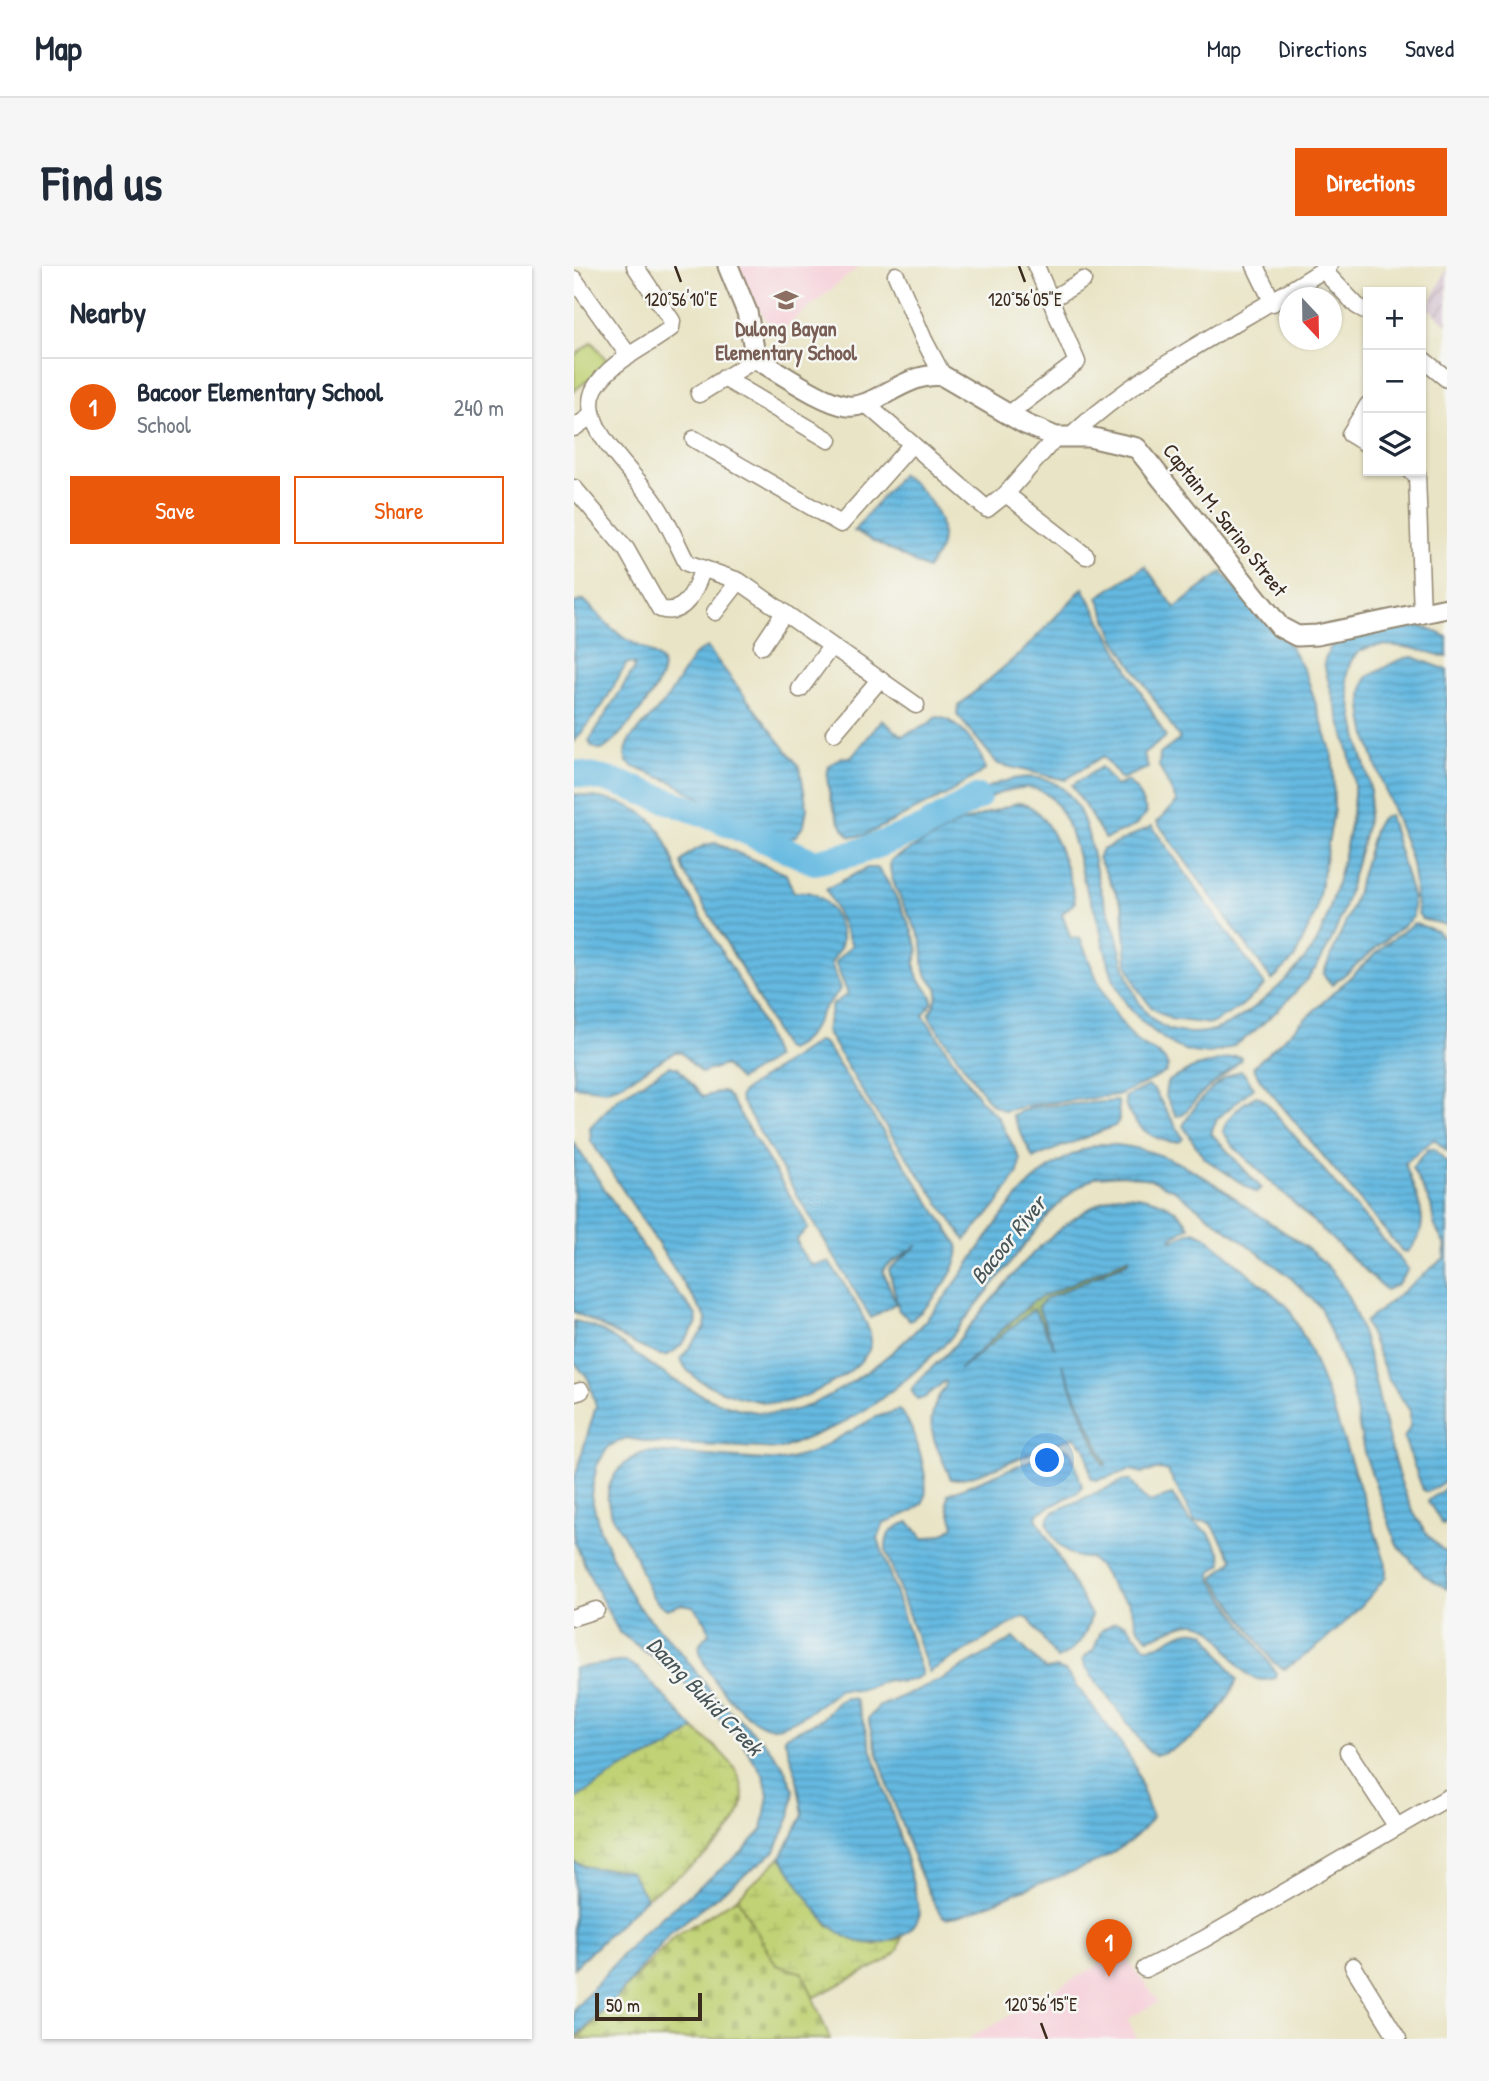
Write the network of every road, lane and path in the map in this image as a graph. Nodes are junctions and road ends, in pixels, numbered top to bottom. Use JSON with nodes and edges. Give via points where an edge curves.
{"nodes":[{"id":1,"x":635,"y":266,"type":"edge"},
{"id":2,"x":728,"y":266,"type":"edge"},
{"id":3,"x":1036,"y":266,"type":"edge"},
{"id":4,"x":1255,"y":266,"type":"edge"},
{"id":5,"x":1326,"y":268,"type":"edge"},
{"id":6,"x":896,"y":275,"type":"dead end"},
{"id":7,"x":574,"y":279,"type":"edge"},
{"id":8,"x":1083,"y":280,"type":"dead end"},
{"id":9,"x":1050,"y":300,"type":"junction"},
{"id":10,"x":1273,"y":303,"type":"junction"},
{"id":11,"x":1363,"y":309,"type":"edge"},
{"id":12,"x":629,"y":356,"type":"junction"},
{"id":13,"x":756,"y":359,"type":"junction"},
{"id":14,"x":1426,"y":362,"type":"edge"},
{"id":15,"x":943,"y":376,"type":"junction"},
{"id":16,"x":724,"y":378,"type":"junction"},
{"id":17,"x":1447,"y":379,"type":"edge"},
{"id":18,"x":699,"y":394,"type":"dead end"},
{"id":19,"x":866,"y":404,"type":"junction"},
{"id":20,"x":1363,"y":413,"type":"edge"},
{"id":21,"x":1009,"y":414,"type":"junction"},
{"id":22,"x":591,"y":416,"type":"junction"},
{"id":23,"x":574,"y":428,"type":"edge"},
{"id":24,"x":1063,"y":436,"type":"junction"},
{"id":25,"x":694,"y":439,"type":"dead end"},
{"id":26,"x":829,"y":440,"type":"dead end"},
{"id":27,"x":1363,"y":443,"type":"edge"},
{"id":28,"x":912,"y":444,"type":"junction"},
{"id":29,"x":1418,"y":476,"type":"edge"},
{"id":30,"x":574,"y":488,"type":"edge"},
{"id":31,"x":1006,"y":494,"type":"junction"},
{"id":32,"x":1086,"y":556,"type":"dead end"},
{"id":33,"x":702,"y":570,"type":"junction"},
{"id":34,"x":738,"y":581,"type":"junction"},
{"id":35,"x":1447,"y":608,"type":"edge"},
{"id":36,"x":715,"y":612,"type":"dead end"},
{"id":37,"x":784,"y":613,"type":"junction"},
{"id":38,"x":1422,"y":615,"type":"junction"},
{"id":39,"x":762,"y":646,"type":"dead end"},
{"id":40,"x":830,"y":648,"type":"junction"},
{"id":41,"x":880,"y":679,"type":"junction"},
{"id":42,"x":800,"y":689,"type":"dead end"},
{"id":43,"x":916,"y":705,"type":"dead end"},
{"id":44,"x":834,"y":733,"type":"dead end"},
{"id":45,"x":596,"y":1610,"type":"dead end"},
{"id":46,"x":574,"y":1617,"type":"edge"},
{"id":47,"x":1348,"y":1752,"type":"dead end"},
{"id":48,"x":1447,"y":1798,"type":"edge"},
{"id":49,"x":1397,"y":1827,"type":"junction"},
{"id":50,"x":1353,"y":1966,"type":"dead end"},
{"id":51,"x":1145,"y":1969,"type":"dead end"},
{"id":52,"x":1398,"y":2039,"type":"edge"}],
"edges":[{"from":1,"to":12,"type":"street","via":[[672,321],[665,332]]},
{"from":2,"to":13,"type":"street","via":[[743,295]]},
{"from":3,"to":9,"type":"street"},
{"from":4,"to":10,"type":"street"},
{"from":5,"to":10,"type":"street"},
{"from":5,"to":11,"type":"street"},
{"from":6,"to":15,"type":"street"},
{"from":7,"to":12,"type":"street"},
{"from":8,"to":9,"type":"street"},
{"from":9,"to":21,"type":"street","via":[[1077,362]]},
{"from":10,"to":24,"type":"street","via":[[1155,371]]},
{"from":12,"to":22,"type":"street","via":[[594,389]]},
{"from":13,"to":16,"type":"street"},
{"from":13,"to":19,"type":"street","via":[[831,401],[848,407]]},
{"from":14,"to":17,"type":"street"},
{"from":15,"to":19,"type":"street","via":[[916,379]]},
{"from":15,"to":21,"type":"street","name":"Captain M. Sarino Street"},
{"from":16,"to":18,"type":"street"},
{"from":16,"to":26,"type":"street"},
{"from":19,"to":28,"type":"street"},
{"from":20,"to":27,"type":"street","via":[[1350,434]]},
{"from":21,"to":24,"type":"street","name":"Captain M. Sarino Street"},
{"from":22,"to":23,"type":"street"},
{"from":22,"to":33,"type":"street","via":[[653,498],[687,563]]},
{"from":24,"to":31,"type":"street"},
{"from":24,"to":38,"type":"street","name":"Captain M. Sarino Street","via":[[1129,444],[1145,454],[1211,543],[1288,633],[1317,635]]},
{"from":25,"to":28,"type":"street","via":[[841,524]]},
{"from":28,"to":31,"type":"street","via":[[987,509]]},
{"from":29,"to":38,"type":"street"},
{"from":30,"to":33,"type":"street","via":[[626,549],[660,608],[679,608],[691,598]]},
{"from":31,"to":32,"type":"street"},
{"from":33,"to":34,"type":"street"},
{"from":34,"to":36,"type":"street"},
{"from":34,"to":37,"type":"street"},
{"from":35,"to":38,"type":"street","name":"Captain M. Sarino Street"},
{"from":37,"to":39,"type":"street"},
{"from":37,"to":40,"type":"street"},
{"from":40,"to":41,"type":"street"},
{"from":40,"to":42,"type":"street"},
{"from":41,"to":43,"type":"street"},
{"from":41,"to":44,"type":"street"},
{"from":45,"to":46,"type":"street"},
{"from":47,"to":49,"type":"street"},
{"from":48,"to":49,"type":"street"},
{"from":49,"to":51,"type":"street"},
{"from":50,"to":52,"type":"street"}]}
